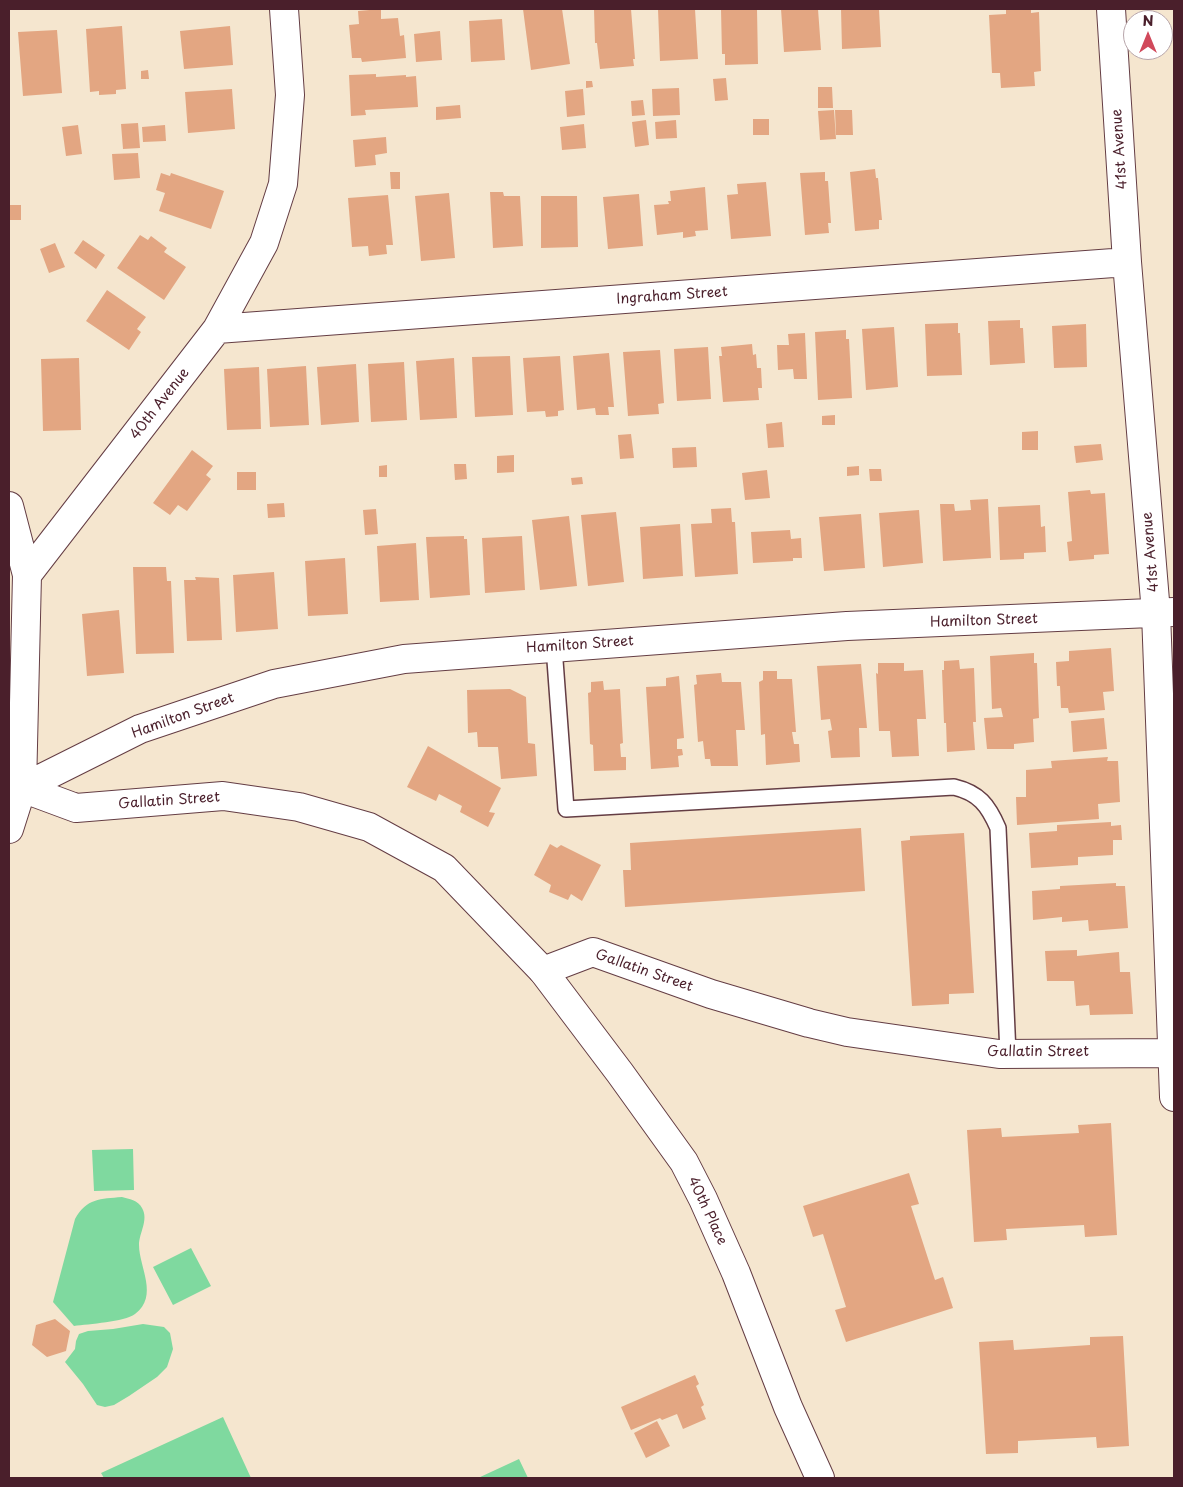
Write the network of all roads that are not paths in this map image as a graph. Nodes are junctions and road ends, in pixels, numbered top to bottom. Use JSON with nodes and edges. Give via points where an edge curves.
{"nodes":[{"id":1,"x":284,"y":9,"type":"edge"},
{"id":2,"x":1111,"y":9,"type":"edge"},
{"id":3,"x":1127,"y":262,"type":"junction"},
{"id":4,"x":217,"y":329,"type":"junction"},
{"id":5,"x":9,"y":506,"type":"edge"},
{"id":6,"x":27,"y":575,"type":"junction"},
{"id":7,"x":1165,"y":613,"type":"edge"},
{"id":8,"x":554,"y":647,"type":"junction"},
{"id":9,"x":16,"y":789,"type":"edge"},
{"id":10,"x":1170,"y":826,"type":"edge"},
{"id":11,"x":9,"y":829,"type":"edge"},
{"id":12,"x":543,"y":971,"type":"junction"},
{"id":13,"x":1173,"y":1053,"type":"edge"},
{"id":14,"x":1008,"y":1054,"type":"junction"},
{"id":15,"x":1174,"y":1097,"type":"edge"},
{"id":16,"x":820,"y":1478,"type":"edge"}],
"edges":[{"from":1,"to":4,"type":"street","name":"40th Avenue","via":[[290,95],[283,184],[264,243]]},
{"from":2,"to":3,"type":"street","name":"41st Avenue"},
{"from":3,"to":4,"type":"street","name":"Ingraham Street"},
{"from":3,"to":7,"type":"street","name":"41st Avenue"},
{"from":4,"to":6,"type":"street","name":"40th Avenue"},
{"from":5,"to":6,"type":"street"},
{"from":6,"to":9,"type":"street"},
{"from":7,"to":8,"type":"street","name":"Hamilton Street","via":[[847,626]]},
{"from":7,"to":10,"type":"street","name":"41st Avenue"},
{"from":8,"to":9,"type":"street","name":"Hamilton Street","via":[[404,659],[274,684],[140,729]]},
{"from":8,"to":14,"type":"lane","via":[[566,809],[954,787],[968,790],[983,801],[998,828]]},
{"from":9,"to":11,"type":"street"},
{"from":9,"to":12,"type":"street","name":"Gallatin Street","via":[[76,808],[223,796],[299,807],[369,827],[444,868]]},
{"from":10,"to":13,"type":"street","name":"41st Avenue"},
{"from":12,"to":14,"type":"street","name":"Gallatin Street","via":[[593,952],[712,994],[838,1030]]},
{"from":12,"to":16,"type":"street","name":"40th Place","via":[[684,1162],[736,1273],[788,1407]]},
{"from":13,"to":14,"type":"street","name":"Gallatin Street"},
{"from":13,"to":15,"type":"street","name":"41st Avenue"}]}
